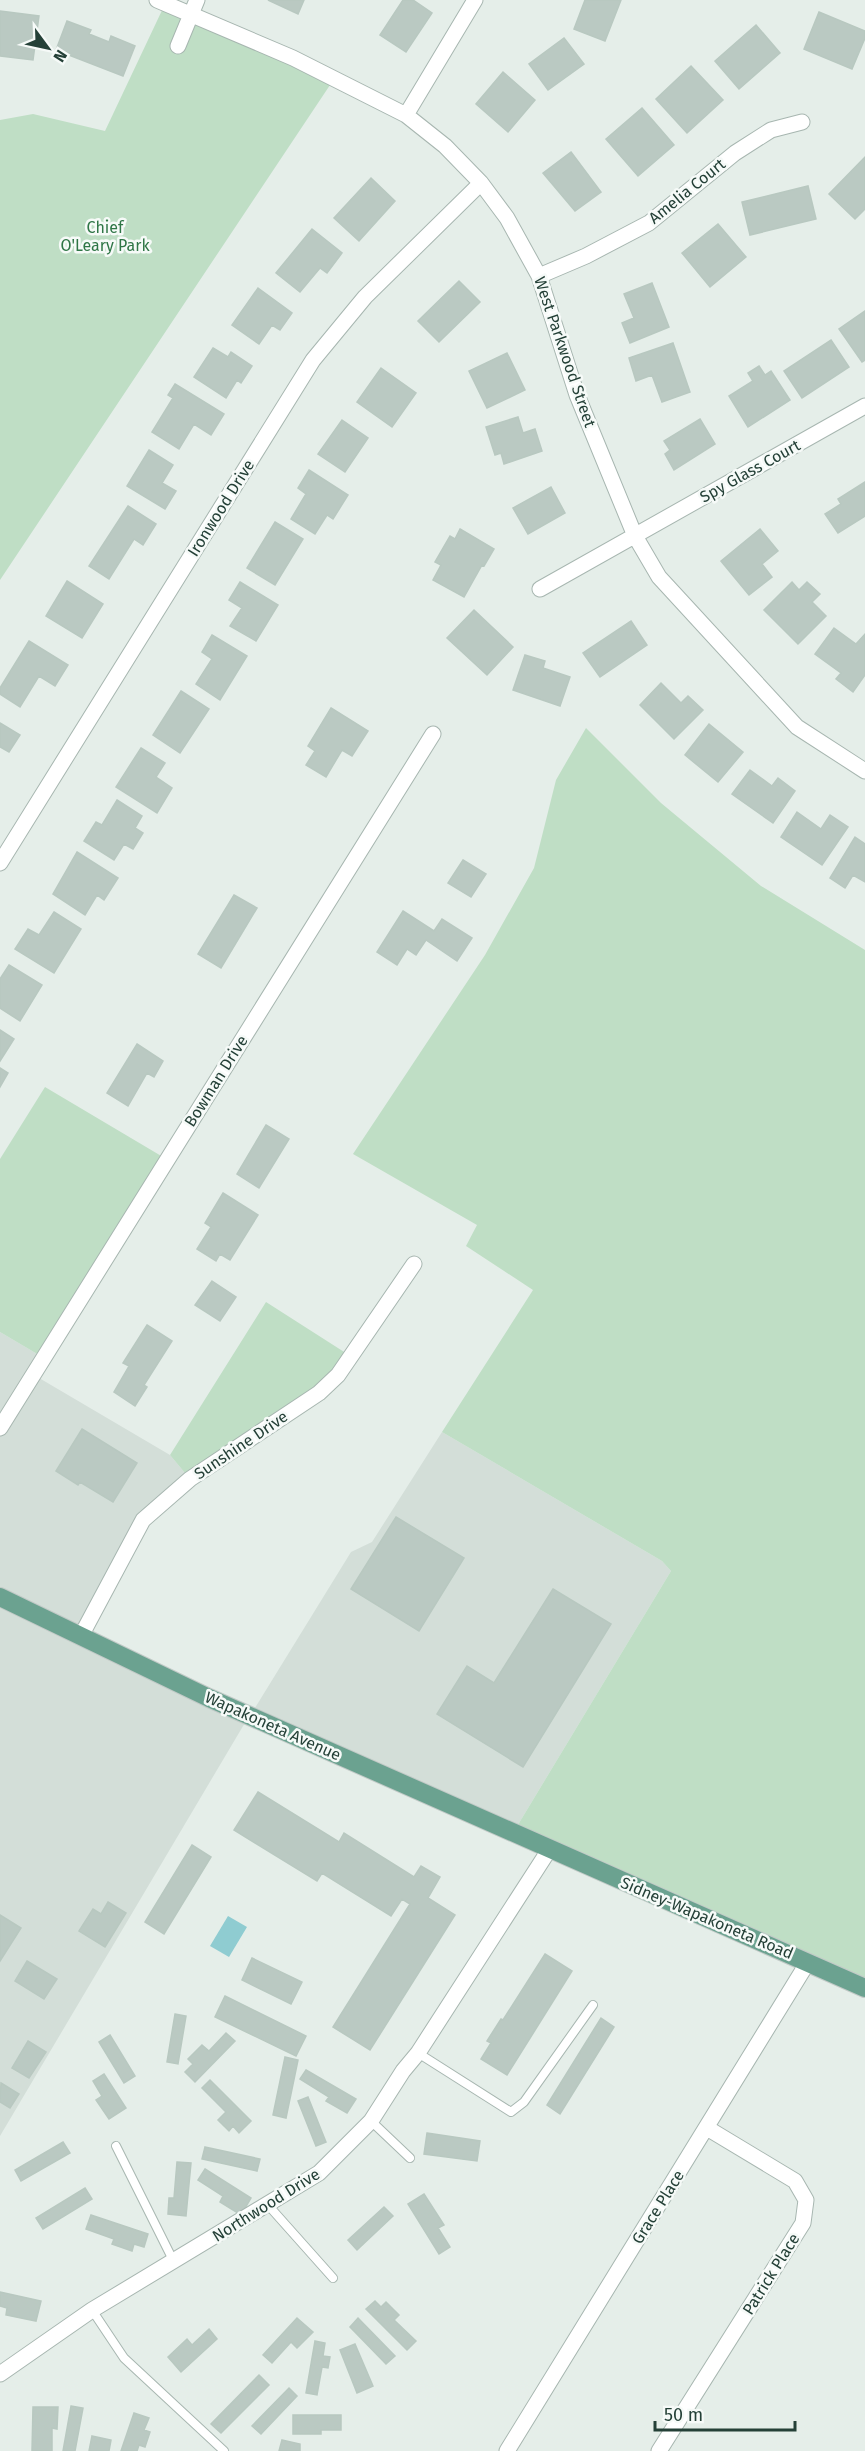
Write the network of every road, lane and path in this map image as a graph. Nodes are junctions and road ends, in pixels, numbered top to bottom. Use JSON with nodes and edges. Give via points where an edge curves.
{"nodes":[{"id":1,"x":157,"y":0,"type":"edge"},
{"id":2,"x":475,"y":0,"type":"edge"},
{"id":3,"x":194,"y":7,"type":"edge"},
{"id":4,"x":178,"y":46,"type":"dead end"},
{"id":5,"x":406,"y":115,"type":"junction"},
{"id":6,"x":802,"y":122,"type":"dead end"},
{"id":7,"x":481,"y":183,"type":"junction"},
{"id":8,"x":539,"y":276,"type":"junction"},
{"id":9,"x":865,"y":406,"type":"edge"},
{"id":10,"x":635,"y":536,"type":"junction"},
{"id":11,"x":540,"y":589,"type":"dead end"},
{"id":12,"x":433,"y":734,"type":"dead end"},
{"id":13,"x":865,"y":771,"type":"edge"},
{"id":14,"x":0,"y":864,"type":"edge"},
{"id":15,"x":414,"y":1264,"type":"dead end"},
{"id":16,"x":0,"y":1428,"type":"edge"},
{"id":17,"x":0,"y":1597,"type":"edge"},
{"id":18,"x":81,"y":1636,"type":"junction"},
{"id":19,"x":549,"y":1850,"type":"junction"},
{"id":20,"x":808,"y":1962,"type":"junction"},
{"id":21,"x":865,"y":1988,"type":"edge"},
{"id":22,"x":593,"y":2005,"type":"dead end"},
{"id":23,"x":418,"y":2053,"type":"junction"},
{"id":24,"x":371,"y":2121,"type":"junction"},
{"id":25,"x":707,"y":2128,"type":"junction"},
{"id":26,"x":116,"y":2146,"type":"dead end"},
{"id":27,"x":410,"y":2158,"type":"dead end"},
{"id":28,"x":268,"y":2205,"type":"junction"},
{"id":29,"x":174,"y":2262,"type":"junction"},
{"id":30,"x":333,"y":2278,"type":"dead end"},
{"id":31,"x":92,"y":2310,"type":"junction"},
{"id":32,"x":0,"y":2374,"type":"edge"},
{"id":33,"x":224,"y":2451,"type":"edge"},
{"id":34,"x":507,"y":2451,"type":"edge"},
{"id":35,"x":659,"y":2451,"type":"edge"}],
"edges":[{"from":1,"to":3,"type":"street","name":"West Parkwood Street"},
{"from":2,"to":5,"type":"street"},
{"from":3,"to":4,"type":"street"},
{"from":3,"to":5,"type":"street","name":"West Parkwood Street"},
{"from":5,"to":7,"type":"street","name":"West Parkwood Street","via":[[445,146]]},
{"from":6,"to":8,"type":"street","name":"Amelia Court","via":[[771,130],[735,153],[650,224]]},
{"from":7,"to":8,"type":"street","name":"West Parkwood Street","via":[[507,218]]},
{"from":7,"to":14,"type":"street","name":"Ironwood Drive","via":[[365,297],[313,360]]},
{"from":8,"to":10,"type":"street","name":"West Parkwood Street","via":[[578,395]]},
{"from":9,"to":10,"type":"street","name":"Spy Glass Court"},
{"from":10,"to":11,"type":"street","name":"Spy Glass Court"},
{"from":10,"to":13,"type":"street","name":"West Parkwood Street","via":[[659,577],[797,727]]},
{"from":12,"to":16,"type":"street","name":"Bowman Drive"},
{"from":15,"to":18,"type":"street","name":"Sunshine Drive","via":[[338,1375],[319,1393],[190,1479],[143,1520]]},
{"from":17,"to":18,"type":"main road","name":"Wapakoneta Avenue"},
{"from":18,"to":19,"type":"main road","name":"Wapakoneta Avenue","via":[[209,1698]]},
{"from":19,"to":20,"type":"main road","name":"Sidney-Wapakoneta Road"},
{"from":19,"to":23,"type":"street","name":"Northwood Drive"},
{"from":20,"to":21,"type":"main road","name":"Sidney-Wapakoneta Road"},
{"from":20,"to":25,"type":"street","name":"Grace Place"},
{"from":22,"to":23,"type":"lane","via":[[524,2102],[511,2112]]},
{"from":23,"to":24,"type":"street","name":"Northwood Drive"},
{"from":24,"to":27,"type":"lane"},
{"from":24,"to":28,"type":"street","name":"Northwood Drive","via":[[319,2173]]},
{"from":25,"to":34,"type":"street","name":"Grace Place"},
{"from":25,"to":35,"type":"street","name":"Patrick Place","via":[[795,2181],[806,2200],[803,2223]]},
{"from":26,"to":29,"type":"lane"},
{"from":28,"to":29,"type":"street","name":"Northwood Drive"},
{"from":28,"to":30,"type":"lane"},
{"from":29,"to":31,"type":"street","name":"Northwood Drive"},
{"from":31,"to":32,"type":"street","name":"Northwood Drive"},
{"from":31,"to":33,"type":"lane","via":[[124,2358]]}]}
